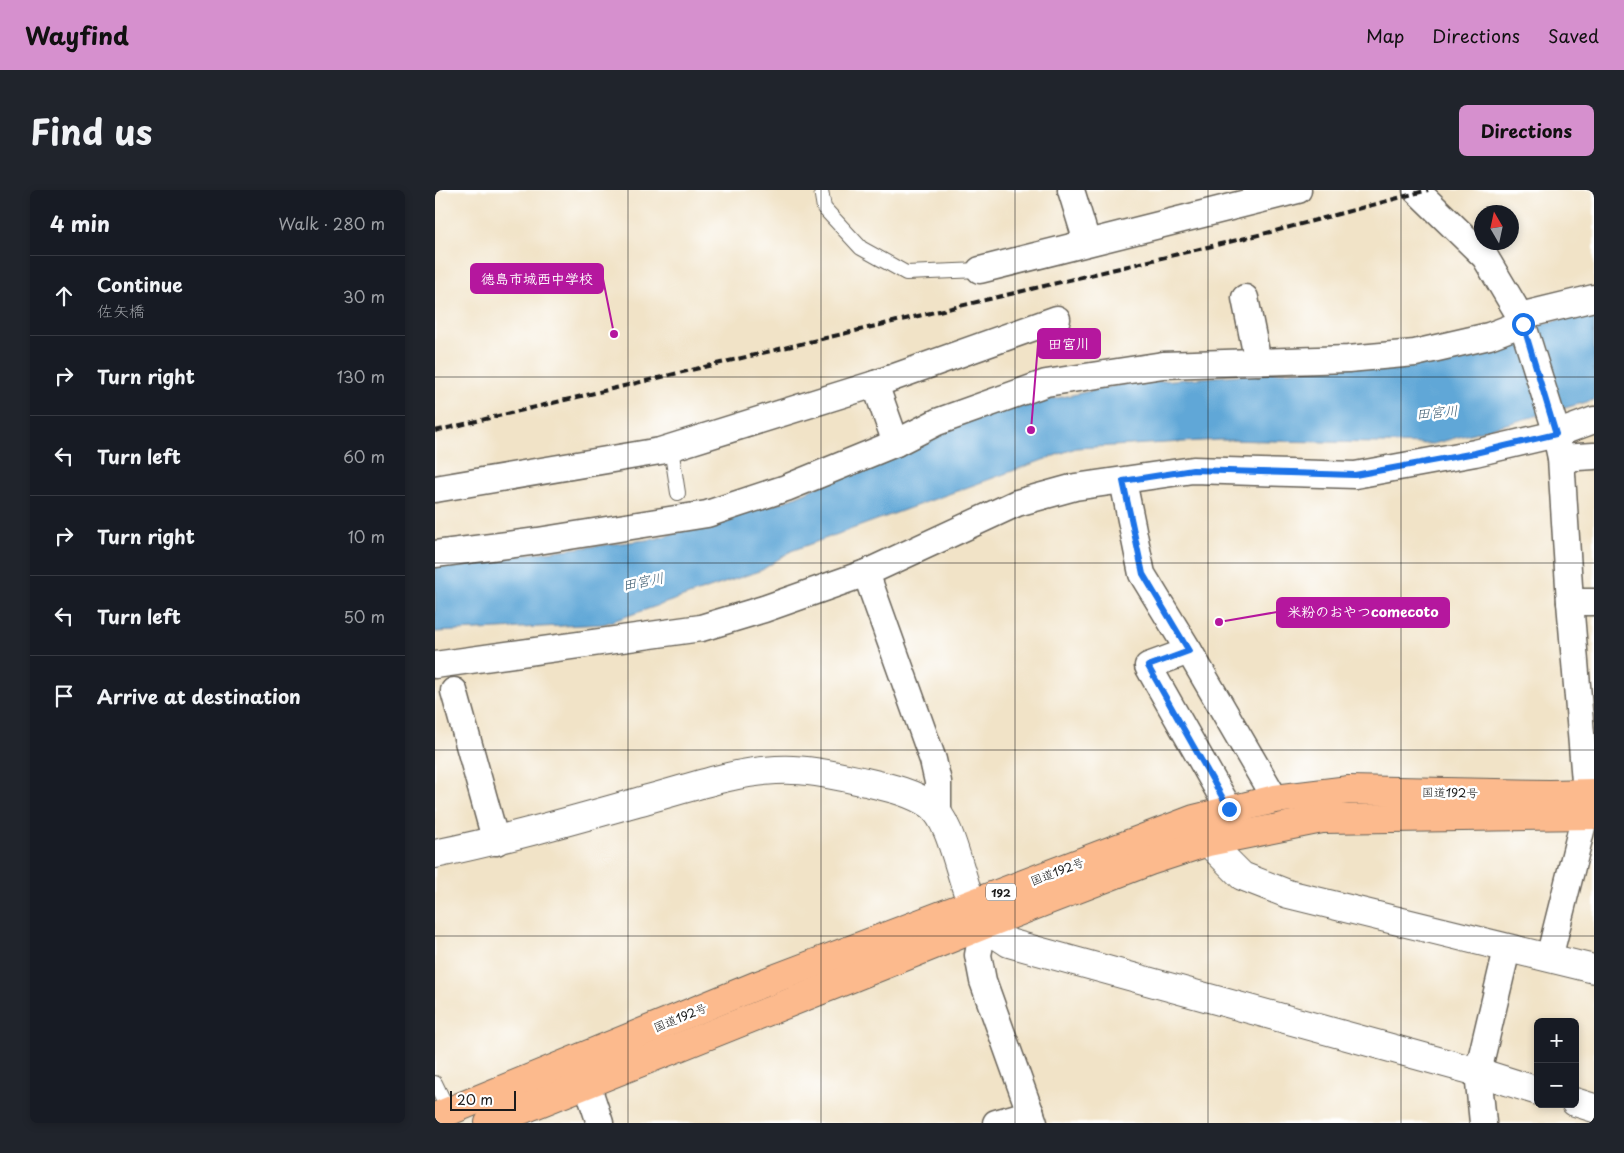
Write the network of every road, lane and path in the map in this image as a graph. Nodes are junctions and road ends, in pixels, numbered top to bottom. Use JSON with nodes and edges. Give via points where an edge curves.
{"nodes":[{"id":1,"x":821,"y":190,"type":"edge"},
{"id":2,"x":1071,"y":190,"type":"edge"},
{"id":3,"x":1298,"y":190,"type":"edge"},
{"id":4,"x":1416,"y":190,"type":"edge"},
{"id":5,"x":1087,"y":242,"type":"junction"},
{"id":6,"x":979,"y":270,"type":"joint"},
{"id":7,"x":1245,"y":298,"type":"dead end"},
{"id":8,"x":1594,"y":298,"type":"edge"},
{"id":9,"x":1057,"y":318,"type":"dead end"},
{"id":10,"x":1522,"y":320,"type":"junction"},
{"id":11,"x":1258,"y":362,"type":"junction"},
{"id":12,"x":875,"y":384,"type":"junction"},
{"id":13,"x":1594,"y":420,"type":"edge"},
{"id":14,"x":1557,"y":438,"type":"junction"},
{"id":15,"x":896,"y":443,"type":"junction"},
{"id":16,"x":671,"y":448,"type":"junction"},
{"id":17,"x":1594,"y":456,"type":"edge"},
{"id":18,"x":1123,"y":481,"type":"junction"},
{"id":19,"x":435,"y":490,"type":"edge"},
{"id":20,"x":678,"y":493,"type":"dead end"},
{"id":21,"x":435,"y":554,"type":"edge"},
{"id":22,"x":865,"y":573,"type":"junction"},
{"id":23,"x":1582,"y":602,"type":"edge"},
{"id":24,"x":1189,"y":651,"type":"junction"},
{"id":25,"x":435,"y":665,"type":"edge"},
{"id":26,"x":454,"y":691,"type":"dead end"},
{"id":27,"x":1275,"y":799,"type":"junction"},
{"id":28,"x":1590,"y":804,"type":"edge"},
{"id":29,"x":1229,"y":809,"type":"junction"},
{"id":30,"x":938,"y":814,"type":"junction"},
{"id":31,"x":495,"y":842,"type":"junction"},
{"id":32,"x":1209,"y":842,"type":"junction"},
{"id":33,"x":435,"y":854,"type":"edge"},
{"id":34,"x":979,"y":914,"type":"junction"},
{"id":35,"x":1507,"y":949,"type":"junction"},
{"id":36,"x":1549,"y":958,"type":"junction"},
{"id":37,"x":1594,"y":969,"type":"edge"},
{"id":38,"x":1478,"y":1072,"type":"junction"},
{"id":39,"x":435,"y":1084,"type":"edge"},
{"id":40,"x":587,"y":1084,"type":"junction"},
{"id":41,"x":1534,"y":1090,"type":"edge"},
{"id":42,"x":1579,"y":1103,"type":"edge"},
{"id":43,"x":1594,"y":1108,"type":"edge"},
{"id":44,"x":442,"y":1114,"type":"edge"},
{"id":45,"x":1033,"y":1118,"type":"edge"},
{"id":46,"x":489,"y":1123,"type":"edge"},
{"id":47,"x":600,"y":1123,"type":"edge"},
{"id":48,"x":996,"y":1123,"type":"edge"},
{"id":49,"x":1483,"y":1123,"type":"edge"}],
"edges":[{"from":1,"to":6,"type":"lane","via":[[824,208],[861,248],[906,273]]},
{"from":2,"to":5,"type":"street"},
{"from":3,"to":5,"type":"street"},
{"from":4,"to":10,"type":"street","via":[[1485,257]]},
{"from":5,"to":6,"type":"street"},
{"from":7,"to":11,"type":"street"},
{"from":8,"to":10,"type":"street"},
{"from":9,"to":12,"type":"street"},
{"from":10,"to":11,"type":"street","via":[[1489,336],[1415,353]]},
{"from":10,"to":14,"type":"street"},
{"from":11,"to":15,"type":"street","via":[[1163,365],[1047,383],[937,422]]},
{"from":12,"to":15,"type":"street"},
{"from":12,"to":16,"type":"street"},
{"from":13,"to":14,"type":"street"},
{"from":14,"to":17,"type":"street"},
{"from":14,"to":18,"type":"street","via":[[1355,475],[1193,470]]},
{"from":14,"to":23,"type":"street"},
{"from":15,"to":21,"type":"street","via":[[787,488],[707,514]]},
{"from":16,"to":19,"type":"street"},
{"from":16,"to":20,"type":"lane"},
{"from":18,"to":22,"type":"street","via":[[1075,487],[1017,504]]},
{"from":18,"to":24,"type":"street","via":[[1143,574]]},
{"from":22,"to":25,"type":"street","via":[[701,628]]},
{"from":22,"to":30,"type":"street","via":[[933,760],[938,782]]},
{"from":23,"to":28,"type":"street"},
{"from":24,"to":27,"type":"street"},
{"from":24,"to":29,"type":"street","via":[[1148,666]]},
{"from":26,"to":31,"type":"street"},
{"from":27,"to":28,"type":"highway","name":"国道192号","number":"192","via":[[1349,790],[1549,794]]},
{"from":27,"to":29,"type":"highway","name":"国道192号","number":"192"},
{"from":28,"to":32,"type":"highway","name":"国道192号","number":"192","via":[[1322,819]]},
{"from":28,"to":36,"type":"street"},
{"from":29,"to":34,"type":"highway","name":"国道192号","number":"192","via":[[1194,819]]},
{"from":30,"to":31,"type":"street","via":[[930,805],[897,790],[825,774],[778,770],[733,776]]},
{"from":30,"to":34,"type":"street","via":[[963,882]]},
{"from":31,"to":33,"type":"street"},
{"from":32,"to":34,"type":"highway","name":"国道192号","number":"192"},
{"from":32,"to":35,"type":"street","via":[[1242,876],[1261,885]]},
{"from":34,"to":38,"type":"street","via":[[1009,943]]},
{"from":34,"to":40,"type":"highway","name":"国道192号","number":"192"},
{"from":34,"to":44,"type":"highway","name":"国道192号","number":"192","via":[[758,985]]},
{"from":34,"to":45,"type":"street","via":[[978,955],[983,981]]},
{"from":35,"to":36,"type":"street"},
{"from":35,"to":38,"type":"street"},
{"from":36,"to":37,"type":"street"},
{"from":38,"to":41,"type":"street"},
{"from":38,"to":49,"type":"street"},
{"from":39,"to":44,"type":"lane"},
{"from":40,"to":46,"type":"highway","name":"国道192号","number":"192"},
{"from":40,"to":47,"type":"street"},
{"from":42,"to":43,"type":"street"},
{"from":45,"to":48,"type":"street"}]}
